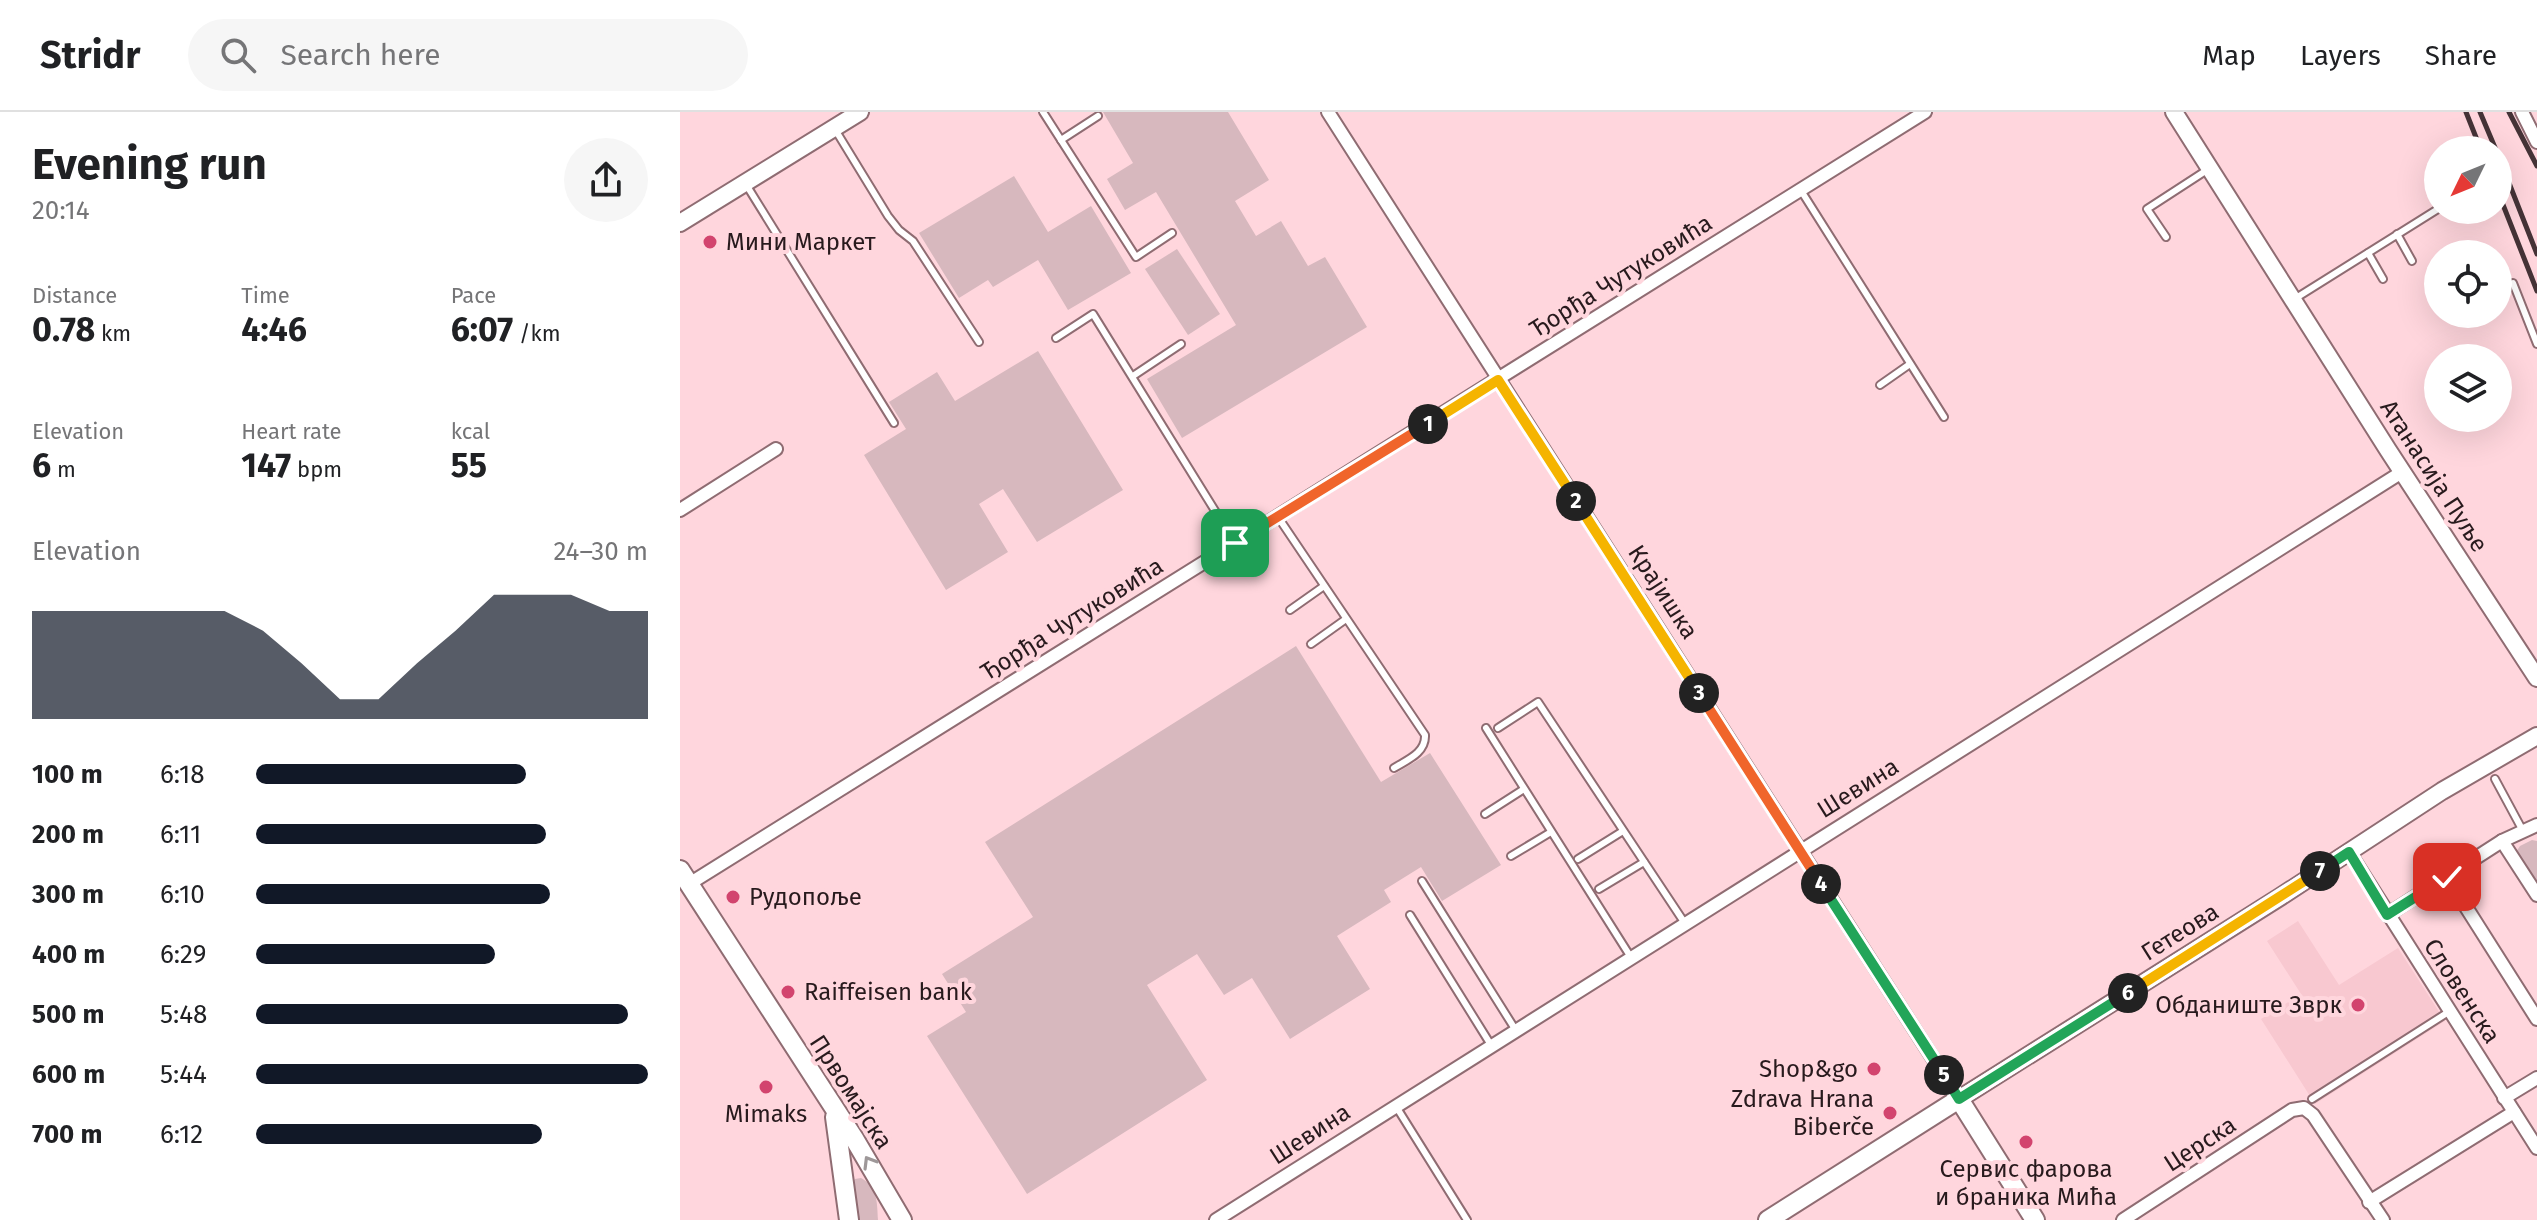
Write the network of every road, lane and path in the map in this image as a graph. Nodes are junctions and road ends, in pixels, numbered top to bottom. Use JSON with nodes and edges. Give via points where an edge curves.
{"nodes":[{"id":1,"x":860,"y":112,"type":"edge"},
{"id":2,"x":1043,"y":112,"type":"edge"},
{"id":3,"x":1328,"y":112,"type":"edge"},
{"id":4,"x":1925,"y":112,"type":"edge"},
{"id":5,"x":2174,"y":112,"type":"edge"},
{"id":6,"x":2522,"y":112,"type":"edge"},
{"id":7,"x":1098,"y":116,"type":"dead end"},
{"id":8,"x":834,"y":128,"type":"junction"},
{"id":9,"x":1061,"y":140,"type":"junction"},
{"id":10,"x":2537,"y":142,"type":"edge"},
{"id":11,"x":2210,"y":168,"type":"junction"},
{"id":12,"x":745,"y":183,"type":"junction"},
{"id":13,"x":1800,"y":189,"type":"junction"},
{"id":14,"x":2424,"y":218,"type":"edge"},
{"id":15,"x":680,"y":223,"type":"edge"},
{"id":16,"x":1172,"y":233,"type":"dead end"},
{"id":17,"x":2397,"y":234,"type":"junction"},
{"id":18,"x":2166,"y":237,"type":"dead end"},
{"id":19,"x":2368,"y":253,"type":"junction"},
{"id":20,"x":2412,"y":261,"type":"dead end"},
{"id":21,"x":2383,"y":279,"type":"dead end"},
{"id":22,"x":2513,"y":283,"type":"dead end"},
{"id":23,"x":2293,"y":300,"type":"junction"},
{"id":24,"x":1056,"y":338,"type":"dead end"},
{"id":25,"x":979,"y":342,"type":"dead end"},
{"id":26,"x":1181,"y":344,"type":"dead end"},
{"id":27,"x":2537,"y":344,"type":"edge"},
{"id":28,"x":1910,"y":364,"type":"junction"},
{"id":29,"x":1133,"y":376,"type":"junction"},
{"id":30,"x":1498,"y":380,"type":"junction"},
{"id":31,"x":1880,"y":385,"type":"dead end"},
{"id":32,"x":1944,"y":417,"type":"dead end"},
{"id":33,"x":894,"y":423,"type":"dead end"},
{"id":34,"x":776,"y":449,"type":"dead end"},
{"id":35,"x":2402,"y":472,"type":"junction"},
{"id":36,"x":680,"y":510,"type":"edge"},
{"id":37,"x":1278,"y":517,"type":"junction"},
{"id":38,"x":1235,"y":543,"type":"junction"},
{"id":39,"x":1324,"y":586,"type":"junction"},
{"id":40,"x":1290,"y":610,"type":"dead end"},
{"id":41,"x":1346,"y":619,"type":"junction"},
{"id":42,"x":1311,"y":644,"type":"dead end"},
{"id":43,"x":2537,"y":678,"type":"edge"},
{"id":44,"x":1486,"y":728,"type":"dead end"},
{"id":45,"x":1498,"y":728,"type":"dead end"},
{"id":46,"x":2537,"y":736,"type":"edge"},
{"id":47,"x":1394,"y":768,"type":"dead end"},
{"id":48,"x":2495,"y":779,"type":"dead end"},
{"id":49,"x":1524,"y":789,"type":"junction"},
{"id":50,"x":1485,"y":814,"type":"dead end"},
{"id":51,"x":2537,"y":825,"type":"edge"},
{"id":52,"x":1623,"y":831,"type":"junction"},
{"id":53,"x":2523,"y":831,"type":"junction"},
{"id":54,"x":1551,"y":832,"type":"junction"},
{"id":55,"x":2502,"y":841,"type":"junction"},
{"id":56,"x":1800,"y":851,"type":"junction"},
{"id":57,"x":2349,"y":852,"type":"junction"},
{"id":58,"x":1511,"y":856,"type":"dead end"},
{"id":59,"x":1578,"y":859,"type":"dead end"},
{"id":60,"x":1644,"y":862,"type":"junction"},
{"id":61,"x":685,"y":877,"type":"edge"},
{"id":62,"x":2447,"y":877,"type":"junction"},
{"id":63,"x":1422,"y":881,"type":"dead end"},
{"id":64,"x":1599,"y":889,"type":"dead end"},
{"id":65,"x":2537,"y":895,"type":"edge"},
{"id":66,"x":1410,"y":915,"type":"dead end"},
{"id":67,"x":2387,"y":915,"type":"junction"},
{"id":68,"x":1686,"y":925,"type":"junction"},
{"id":69,"x":1632,"y":959,"type":"junction"},
{"id":70,"x":2450,"y":1011,"type":"junction"},
{"id":71,"x":2537,"y":1019,"type":"edge"},
{"id":72,"x":1515,"y":1029,"type":"junction"},
{"id":73,"x":1491,"y":1045,"type":"junction"},
{"id":74,"x":2537,"y":1078,"type":"edge"},
{"id":75,"x":2504,"y":1098,"type":"junction"},
{"id":76,"x":1959,"y":1099,"type":"junction"},
{"id":77,"x":2308,"y":1104,"type":"junction"},
{"id":78,"x":1395,"y":1105,"type":"junction"},
{"id":79,"x":832,"y":1107,"type":"junction"},
{"id":80,"x":2514,"y":1112,"type":"junction"},
{"id":81,"x":2537,"y":1148,"type":"edge"},
{"id":82,"x":2369,"y":1202,"type":"junction"},
{"id":83,"x":849,"y":1220,"type":"edge"},
{"id":84,"x":902,"y":1220,"type":"edge"},
{"id":85,"x":1216,"y":1220,"type":"edge"},
{"id":86,"x":1467,"y":1220,"type":"edge"},
{"id":87,"x":1768,"y":1220,"type":"edge"},
{"id":88,"x":2035,"y":1220,"type":"edge"},
{"id":89,"x":2123,"y":1220,"type":"edge"},
{"id":90,"x":2383,"y":1220,"type":"edge"}],
"edges":[{"from":1,"to":8,"type":"street"},
{"from":2,"to":9,"type":"lane"},
{"from":3,"to":30,"type":"street","name":"Крајишка"},
{"from":4,"to":13,"type":"street","name":"Ђорђа Чутуковића"},
{"from":5,"to":11,"type":"street","name":"Атанасија Пуље"},
{"from":6,"to":10,"type":"street"},
{"from":7,"to":9,"type":"lane"},
{"from":8,"to":12,"type":"street"},
{"from":8,"to":25,"type":"lane","via":[[888,216],[913,241]]},
{"from":9,"to":16,"type":"lane","via":[[1136,257]]},
{"from":11,"to":18,"type":"lane","via":[[2147,209]]},
{"from":11,"to":23,"type":"street","name":"Атанасија Пуље"},
{"from":12,"to":15,"type":"street"},
{"from":12,"to":33,"type":"lane"},
{"from":13,"to":28,"type":"lane"},
{"from":13,"to":30,"type":"street","name":"Ђорђа Чутуковића"},
{"from":14,"to":17,"type":"lane"},
{"from":17,"to":19,"type":"lane"},
{"from":17,"to":20,"type":"lane"},
{"from":19,"to":21,"type":"lane"},
{"from":19,"to":23,"type":"lane"},
{"from":22,"to":27,"type":"lane"},
{"from":23,"to":35,"type":"street","name":"Атанасија Пуље"},
{"from":24,"to":29,"type":"lane","via":[[1093,314]]},
{"from":26,"to":29,"type":"lane"},
{"from":28,"to":31,"type":"lane"},
{"from":28,"to":32,"type":"lane"},
{"from":29,"to":38,"type":"lane"},
{"from":30,"to":37,"type":"street","name":"Ђорђа Чутуковића"},
{"from":30,"to":56,"type":"street","name":"Крајишка"},
{"from":34,"to":36,"type":"street"},
{"from":35,"to":43,"type":"street","name":"Атанасија Пуље"},
{"from":35,"to":56,"type":"street","name":"Шевина"},
{"from":37,"to":38,"type":"street","name":"Ђорђа Чутуковића"},
{"from":37,"to":39,"type":"lane"},
{"from":38,"to":61,"type":"street","name":"Ђорђа Чутуковића"},
{"from":39,"to":40,"type":"lane"},
{"from":39,"to":41,"type":"lane"},
{"from":41,"to":42,"type":"lane"},
{"from":41,"to":47,"type":"lane","via":[[1425,735],[1422,750]]},
{"from":44,"to":49,"type":"lane"},
{"from":45,"to":52,"type":"lane","via":[[1538,702]]},
{"from":46,"to":57,"type":"street","name":"Гетеова"},
{"from":48,"to":53,"type":"lane"},
{"from":49,"to":50,"type":"lane"},
{"from":49,"to":54,"type":"lane"},
{"from":51,"to":53,"type":"street"},
{"from":52,"to":59,"type":"lane"},
{"from":52,"to":60,"type":"lane"},
{"from":53,"to":55,"type":"street"},
{"from":54,"to":58,"type":"lane"},
{"from":54,"to":69,"type":"lane"},
{"from":55,"to":62,"type":"street"},
{"from":55,"to":65,"type":"street"},
{"from":56,"to":68,"type":"street","name":"Шевина"},
{"from":56,"to":76,"type":"street","name":"Крајишка"},
{"from":57,"to":67,"type":"street","name":"Словенска"},
{"from":57,"to":76,"type":"street","name":"Гетеова"},
{"from":60,"to":64,"type":"lane"},
{"from":60,"to":68,"type":"lane"},
{"from":61,"to":79,"type":"main road","name":"Првомајска"},
{"from":62,"to":67,"type":"street"},
{"from":62,"to":71,"type":"street"},
{"from":63,"to":72,"type":"lane"},
{"from":66,"to":73,"type":"lane"},
{"from":67,"to":70,"type":"street","name":"Словенска"},
{"from":68,"to":69,"type":"street","name":"Шевина"},
{"from":69,"to":72,"type":"street","name":"Шевина"},
{"from":70,"to":75,"type":"street","name":"Словенска"},
{"from":70,"to":77,"type":"lane"},
{"from":72,"to":73,"type":"street","name":"Шевина"},
{"from":73,"to":78,"type":"street","name":"Шевина"},
{"from":74,"to":75,"type":"street"},
{"from":75,"to":80,"type":"street","name":"Словенска"},
{"from":76,"to":87,"type":"main road","name":"Гетеова"},
{"from":76,"to":88,"type":"main road","name":"Крајишка"},
{"from":77,"to":82,"type":"street"},
{"from":77,"to":89,"type":"street","name":"Церска"},
{"from":78,"to":85,"type":"street","name":"Шевина"},
{"from":78,"to":86,"type":"lane"},
{"from":79,"to":83,"type":"main road"},
{"from":84,"to":79,"type":"main road","name":"Првомајска","one_way":true},
{"from":80,"to":81,"type":"street","name":"Словенска"},
{"from":80,"to":82,"type":"street"},
{"from":82,"to":90,"type":"street"}]}
